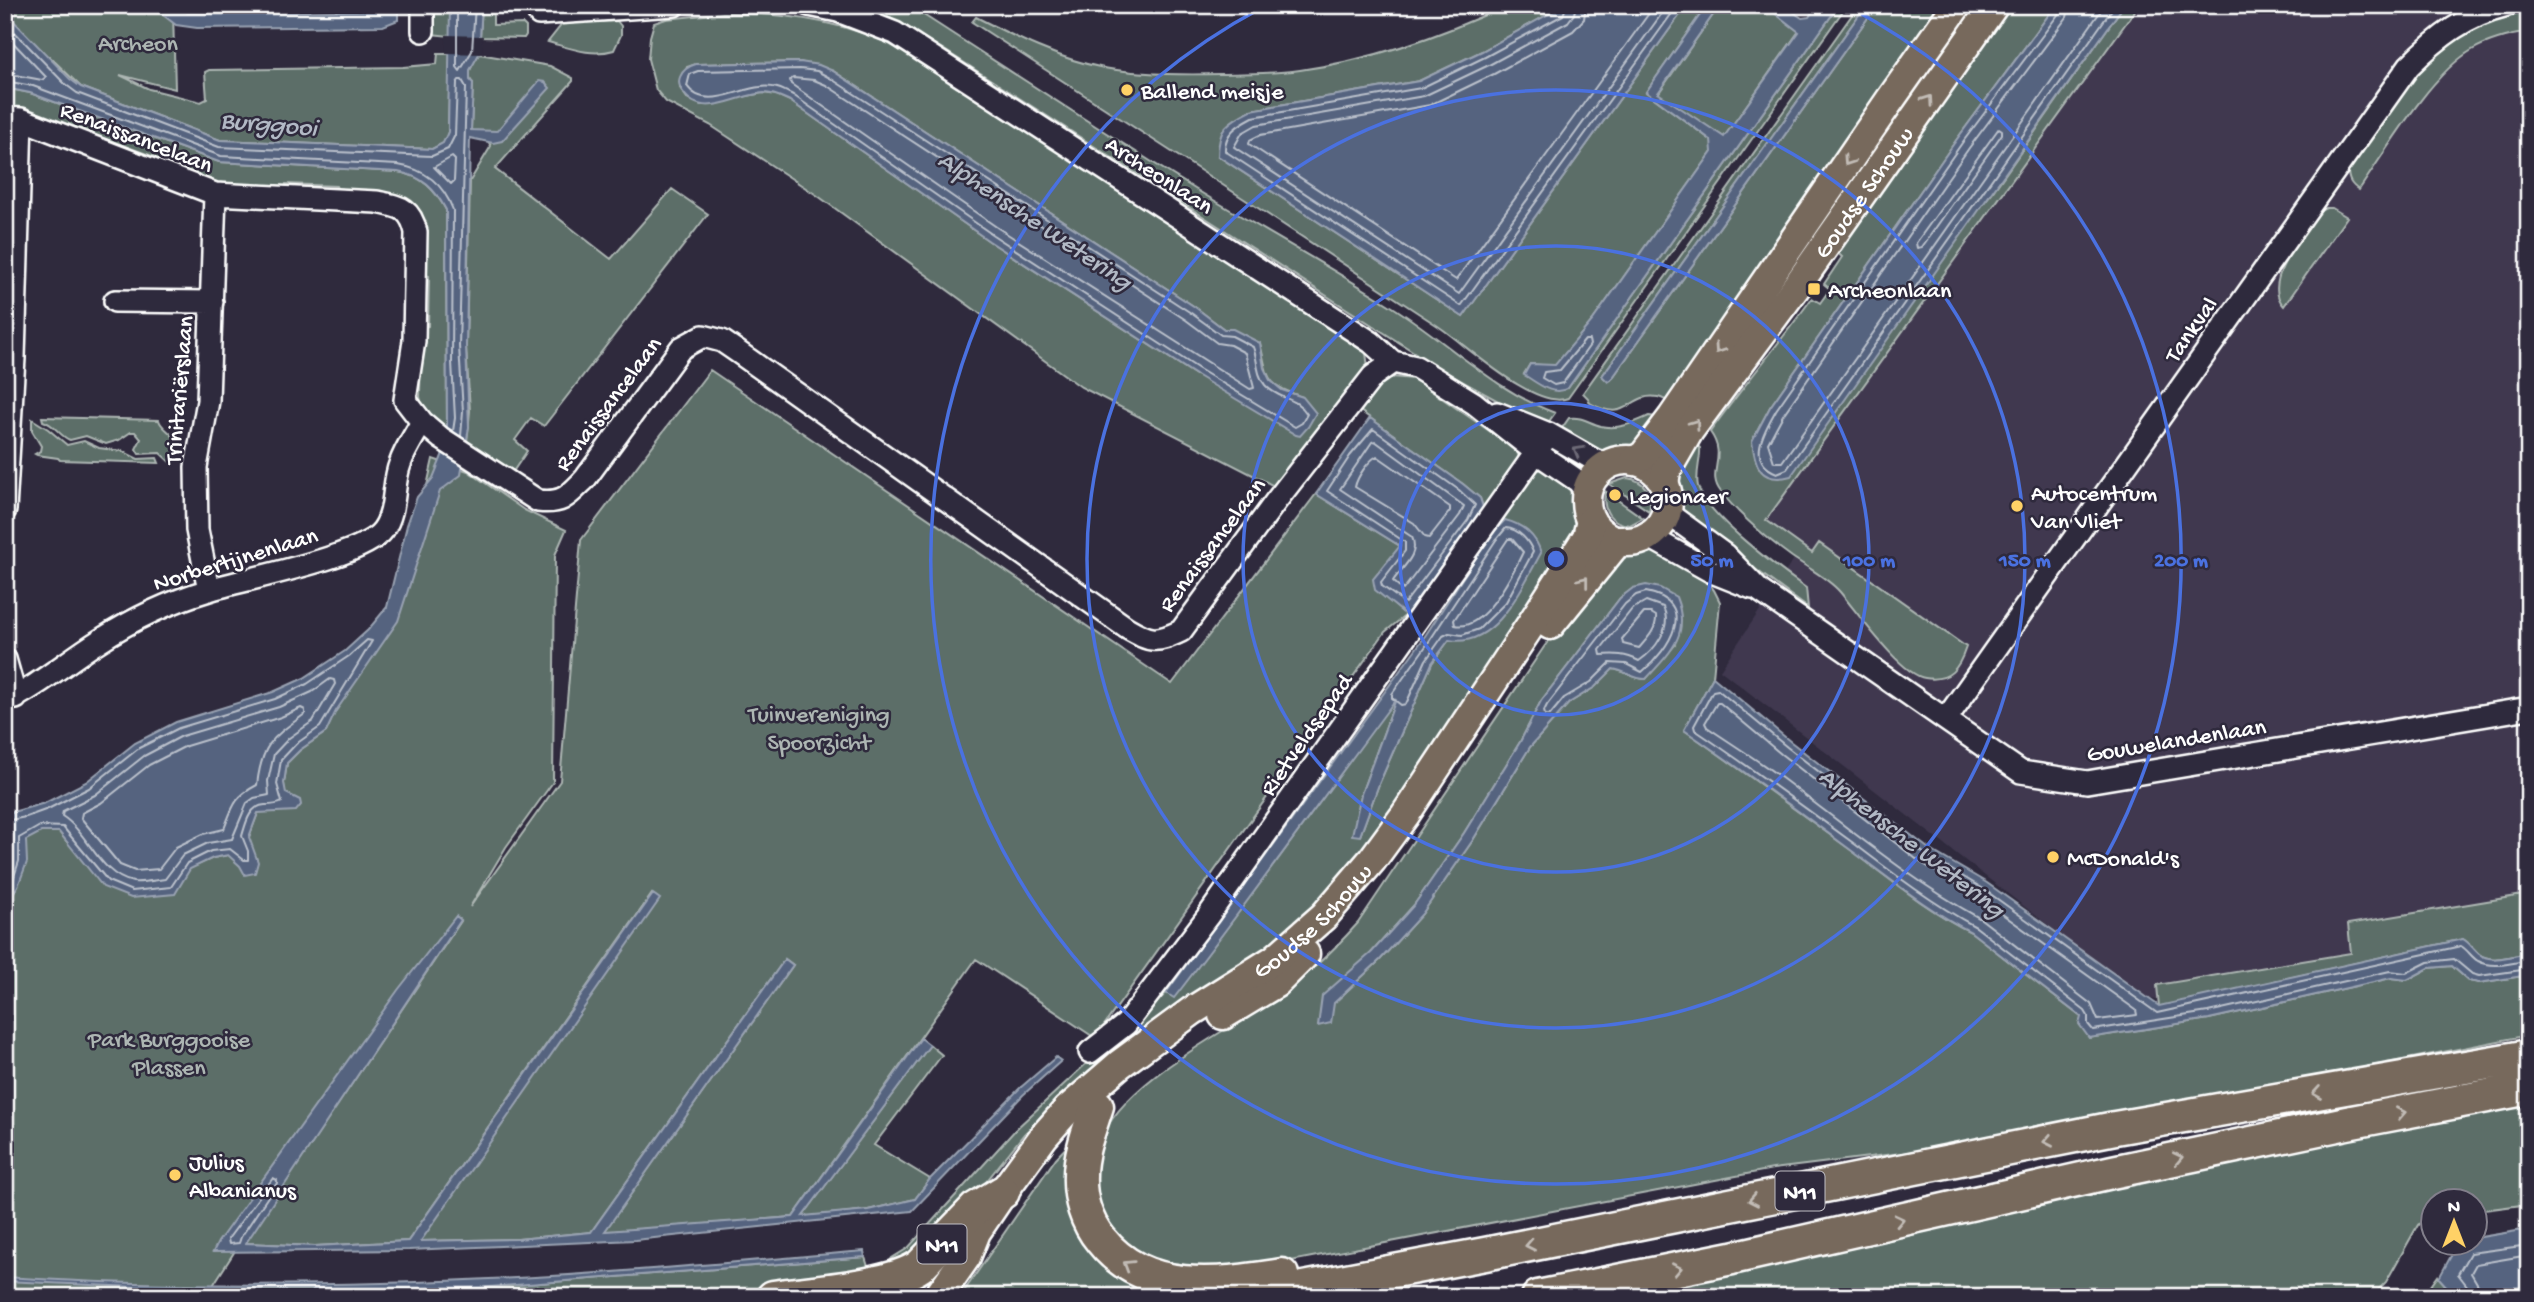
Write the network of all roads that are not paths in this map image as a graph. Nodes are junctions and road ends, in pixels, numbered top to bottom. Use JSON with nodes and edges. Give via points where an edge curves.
{"nodes":[{"id":1,"x":423,"y":5,"type":"edge"},
{"id":2,"x":674,"y":5,"type":"edge"},
{"id":3,"x":809,"y":5,"type":"edge"},
{"id":4,"x":1957,"y":5,"type":"edge"},
{"id":5,"x":1994,"y":5,"type":"edge"},
{"id":6,"x":2507,"y":5,"type":"edge"},
{"id":7,"x":539,"y":14,"type":"dead end"},
{"id":8,"x":422,"y":31,"type":"dead end"},
{"id":9,"x":13,"y":118,"type":"edge"},
{"id":10,"x":215,"y":194,"type":"junction"},
{"id":11,"x":12,"y":239,"type":"edge"},
{"id":12,"x":115,"y":300,"type":"dead end"},
{"id":13,"x":212,"y":302,"type":"junction"},
{"id":14,"x":1393,"y":362,"type":"junction"},
{"id":15,"x":1474,"y":404,"type":"junction"},
{"id":16,"x":422,"y":422,"type":"junction"},
{"id":17,"x":1549,"y":434,"type":"junction"},
{"id":18,"x":1537,"y":453,"type":"junction"},
{"id":19,"x":1622,"y":462,"type":"junction"},
{"id":20,"x":1664,"y":484,"type":"junction"},
{"id":21,"x":1587,"y":493,"type":"junction"},
{"id":22,"x":5,"y":510,"type":"edge"},
{"id":23,"x":1666,"y":512,"type":"junction"},
{"id":24,"x":1591,"y":521,"type":"junction"},
{"id":25,"x":1648,"y":536,"type":"junction"},
{"id":26,"x":1619,"y":541,"type":"junction"},
{"id":27,"x":209,"y":590,"type":"junction"},
{"id":28,"x":1760,"y":591,"type":"junction"},
{"id":29,"x":5,"y":659,"type":"edge"},
{"id":30,"x":10,"y":700,"type":"edge"},
{"id":31,"x":2529,"y":708,"type":"edge"},
{"id":32,"x":1946,"y":719,"type":"junction"},
{"id":33,"x":1090,"y":1052,"type":"dead end"},
{"id":34,"x":2529,"y":1056,"type":"edge"},
{"id":35,"x":2529,"y":1088,"type":"edge"},
{"id":36,"x":1097,"y":1106,"type":"junction"},
{"id":37,"x":1003,"y":1192,"type":"junction"},
{"id":38,"x":1485,"y":1254,"type":"junction"},
{"id":39,"x":966,"y":1257,"type":"junction"},
{"id":40,"x":773,"y":1297,"type":"edge"},
{"id":41,"x":937,"y":1297,"type":"edge"},
{"id":42,"x":1256,"y":1297,"type":"edge"},
{"id":43,"x":1538,"y":1297,"type":"edge"}],
"edges":[{"from":1,"to":8,"type":"street"},
{"from":2,"to":7,"type":"street"},
{"from":3,"to":14,"type":"street","name":"Archeonlaan","via":[[895,33],[1371,342]]},
{"from":4,"to":19,"type":"main road","name":"Goudse Schouw","one_way":true,"via":[[1672,418],[1644,455]]},
{"from":20,"to":5,"type":"main road","name":"Goudse Schouw","one_way":true,"via":[[1666,471],[1689,431]]},
{"from":6,"to":32,"type":"street","name":"Tankval","via":[[2461,22],[2409,66]]},
{"from":9,"to":10,"type":"street","name":"Renaissancelaan"},
{"from":9,"to":11,"type":"street"},
{"from":10,"to":13,"type":"street","name":"Trinitariërslaan"},
{"from":10,"to":16,"type":"street","name":"Renaissancelaan","via":[[377,202],[402,207],[413,218],[414,341],[405,400]]},
{"from":11,"to":22,"type":"street","via":[[11,437]]},
{"from":12,"to":13,"type":"street"},
{"from":13,"to":27,"type":"street","name":"Trinitariërslaan","via":[[208,401],[196,467],[197,530]]},
{"from":14,"to":15,"type":"street","name":"Archeonlaan","via":[[1416,367]]},
{"from":14,"to":16,"type":"street","name":"Renaissancelaan","via":[[1373,376],[1181,631],[1162,640],[1148,640],[1127,628],[722,341],[703,336],[681,348],[585,479],[555,503],[538,501]]},
{"from":15,"to":17,"type":"street","name":"Archeonlaan"},
{"from":15,"to":18,"type":"street","name":"Archeonlaan"},
{"from":16,"to":27,"type":"street","name":"Norbertijnenlaan","via":[[399,465],[396,496],[383,531],[337,554]]},
{"from":17,"to":18,"type":"street","name":"Rietveldsepad"},
{"from":19,"to":17,"type":"street","name":"Archeonlaan","one_way":true,"via":[[1596,461]]},
{"from":18,"to":21,"type":"street","name":"Archeonlaan","via":[[1578,481]]},
{"from":18,"to":33,"type":"street","name":"Rietveldsepad","via":[[1200,927],[1126,1024]]},
{"from":19,"to":20,"type":"main road","via":[[1647,465]]},
{"from":19,"to":21,"type":"main road","via":[[1599,471]]},
{"from":20,"to":23,"type":"main road"},
{"from":21,"to":24,"type":"main road"},
{"from":23,"to":25,"type":"main road"},
{"from":23,"to":28,"type":"street","name":"Gouwelandenlaan","via":[[1725,555]]},
{"from":24,"to":26,"type":"main road"},
{"from":24,"to":37,"type":"main road","name":"Goudse Schouw","via":[[1587,537],[1538,615],[1405,815],[1324,916],[1275,959],[1192,1012],[1079,1099],[1044,1136]]},
{"from":25,"to":26,"type":"main road"},
{"from":25,"to":28,"type":"street","name":"Gouwelandenlaan","via":[[1712,572]]},
{"from":36,"to":26,"type":"main road","name":"Goudse Schouw","one_way":true,"via":[[1206,1025],[1276,983],[1343,918],[1420,817],[1542,636]]},
{"from":27,"to":30,"type":"street","name":"Norbertijnenlaan","via":[[154,609]]},
{"from":28,"to":32,"type":"street","name":"Gouwelandenlaan"},
{"from":29,"to":30,"type":"street"},
{"from":31,"to":32,"type":"street","name":"Gouwelandenlaan","via":[[2087,782],[2021,772]]},
{"from":34,"to":38,"type":"highway","number":"N11","one_way":true,"via":[[2115,1128]]},
{"from":43,"to":35,"type":"highway","number":"N11","one_way":true},
{"from":38,"to":36,"type":"highway","number":"N11","one_way":true,"via":[[1357,1264],[1244,1281],[1186,1283],[1152,1277],[1108,1250],[1084,1206],[1081,1160]]},
{"from":36,"to":39,"type":"main road","name":"Goudse Schouw","via":[[1057,1146],[989,1239]]},
{"from":37,"to":39,"type":"main road","name":"Goudse Schouw","via":[[976,1232]]},
{"from":37,"to":40,"type":"highway","number":"N11","via":[[975,1209],[910,1273]]},
{"from":38,"to":42,"type":"highway","number":"N11"},
{"from":39,"to":41,"type":"main road","name":"Goudse Schouw"}]}
